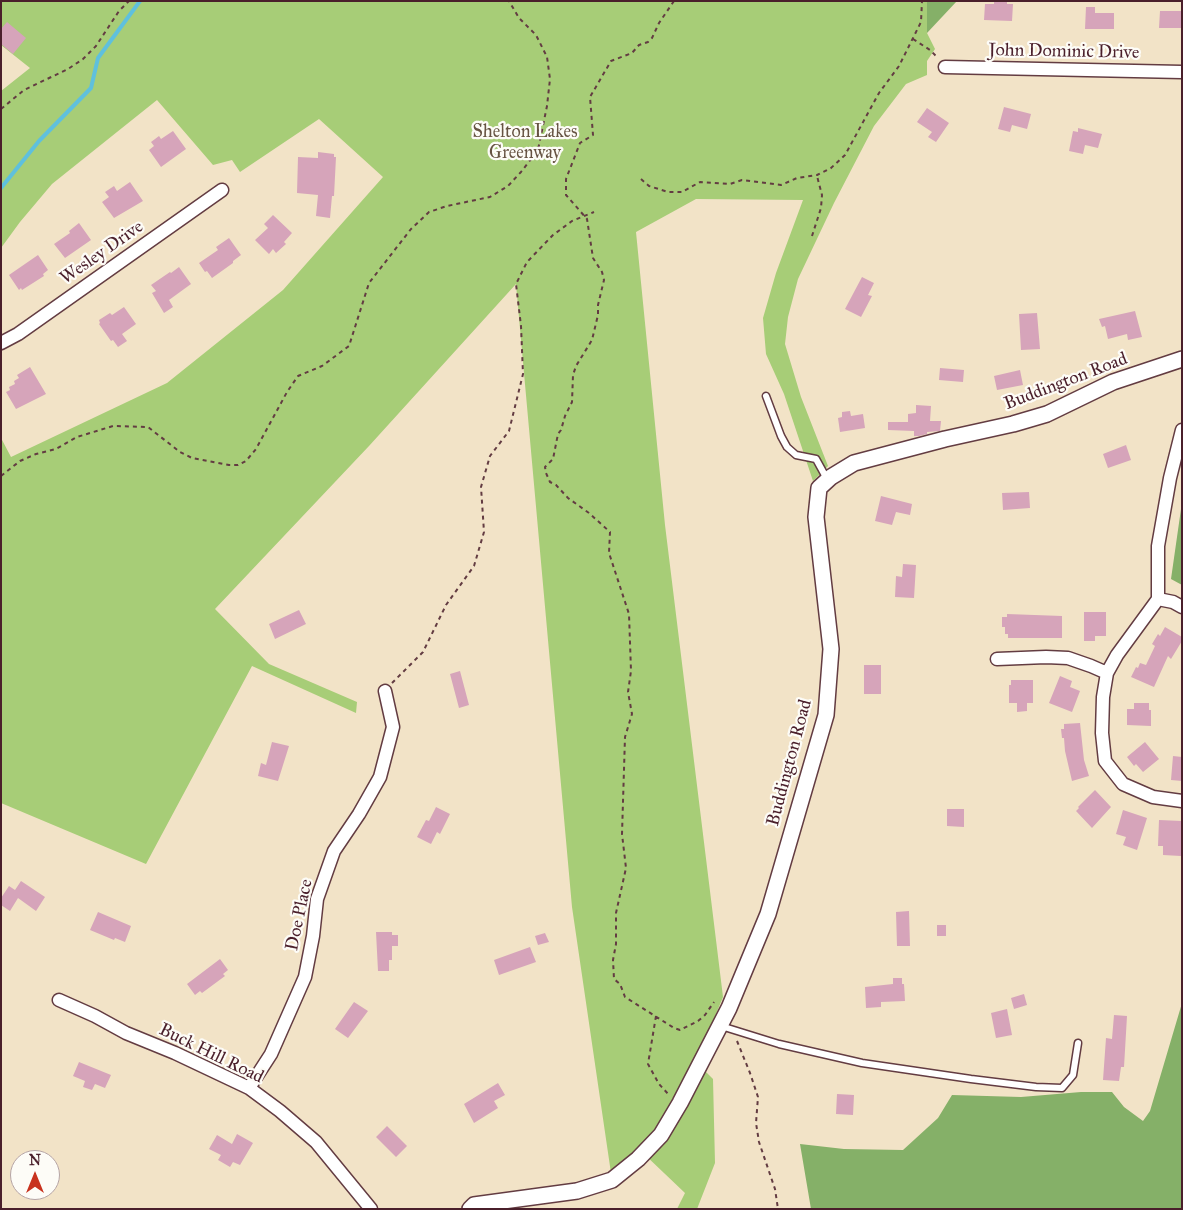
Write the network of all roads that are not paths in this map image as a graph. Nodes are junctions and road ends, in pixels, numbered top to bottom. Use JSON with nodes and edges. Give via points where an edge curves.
{"nodes":[{"id":1,"x":945,"y":68,"type":"road end"},
{"id":2,"x":1182,"y":72,"type":"edge"},
{"id":3,"x":222,"y":190,"type":"dead end"},
{"id":4,"x":1,"y":343,"type":"edge"},
{"id":5,"x":1182,"y":359,"type":"edge"},
{"id":6,"x":766,"y":396,"type":"dead end"},
{"id":7,"x":1182,"y":430,"type":"edge"},
{"id":8,"x":1182,"y":465,"type":"edge"},
{"id":9,"x":1170,"y":478,"type":"junction"},
{"id":10,"x":828,"y":481,"type":"junction"},
{"id":11,"x":1158,"y":599,"type":"junction"},
{"id":12,"x":1182,"y":607,"type":"edge"},
{"id":13,"x":997,"y":659,"type":"dead end"},
{"id":14,"x":1107,"y":674,"type":"junction"},
{"id":15,"x":385,"y":691,"type":"road end"},
{"id":16,"x":1182,"y":801,"type":"edge"},
{"id":17,"x":60,"y":1000,"type":"dead end"},
{"id":18,"x":727,"y":1027,"type":"junction"},
{"id":19,"x":1078,"y":1043,"type":"dead end"},
{"id":20,"x":249,"y":1088,"type":"junction"},
{"id":21,"x":371,"y":1209,"type":"edge"},
{"id":22,"x":470,"y":1209,"type":"edge"}],
"edges":[{"from":1,"to":2,"type":"street","name":"John Dominic Drive"},
{"from":3,"to":4,"type":"street","name":"Wesley Drive"},
{"from":5,"to":10,"type":"street","name":"Buddington Road","via":[[1113,382],[1047,414],[854,463]]},
{"from":6,"to":10,"type":"lane","via":[[787,447],[796,455],[816,459]]},
{"from":7,"to":9,"type":"street"},
{"from":8,"to":9,"type":"street"},
{"from":9,"to":11,"type":"street","via":[[1158,546]]},
{"from":10,"to":18,"type":"street","name":"Buddington Road","via":[[819,488],[816,517],[831,649],[826,716],[768,914],[730,1008]]},
{"from":11,"to":12,"type":"street"},
{"from":11,"to":14,"type":"street"},
{"from":13,"to":14,"type":"street","via":[[1068,658]]},
{"from":14,"to":16,"type":"street","via":[[1102,733],[1105,760],[1123,784],[1153,797]]},
{"from":15,"to":20,"type":"street","name":"Doe Place","via":[[393,727],[380,777],[334,851],[317,899],[305,977],[271,1054]]},
{"from":17,"to":20,"type":"street","name":"Buck Hill Road","via":[[126,1034]]},
{"from":18,"to":19,"type":"lane","via":[[779,1044],[862,1063],[1036,1087],[1062,1088],[1073,1075]]},
{"from":18,"to":22,"type":"street","name":"Buddington Road","via":[[661,1135],[612,1180],[577,1191],[474,1205]]},
{"from":20,"to":21,"type":"street","name":"Buck Hill Road","via":[[316,1142]]}]}
